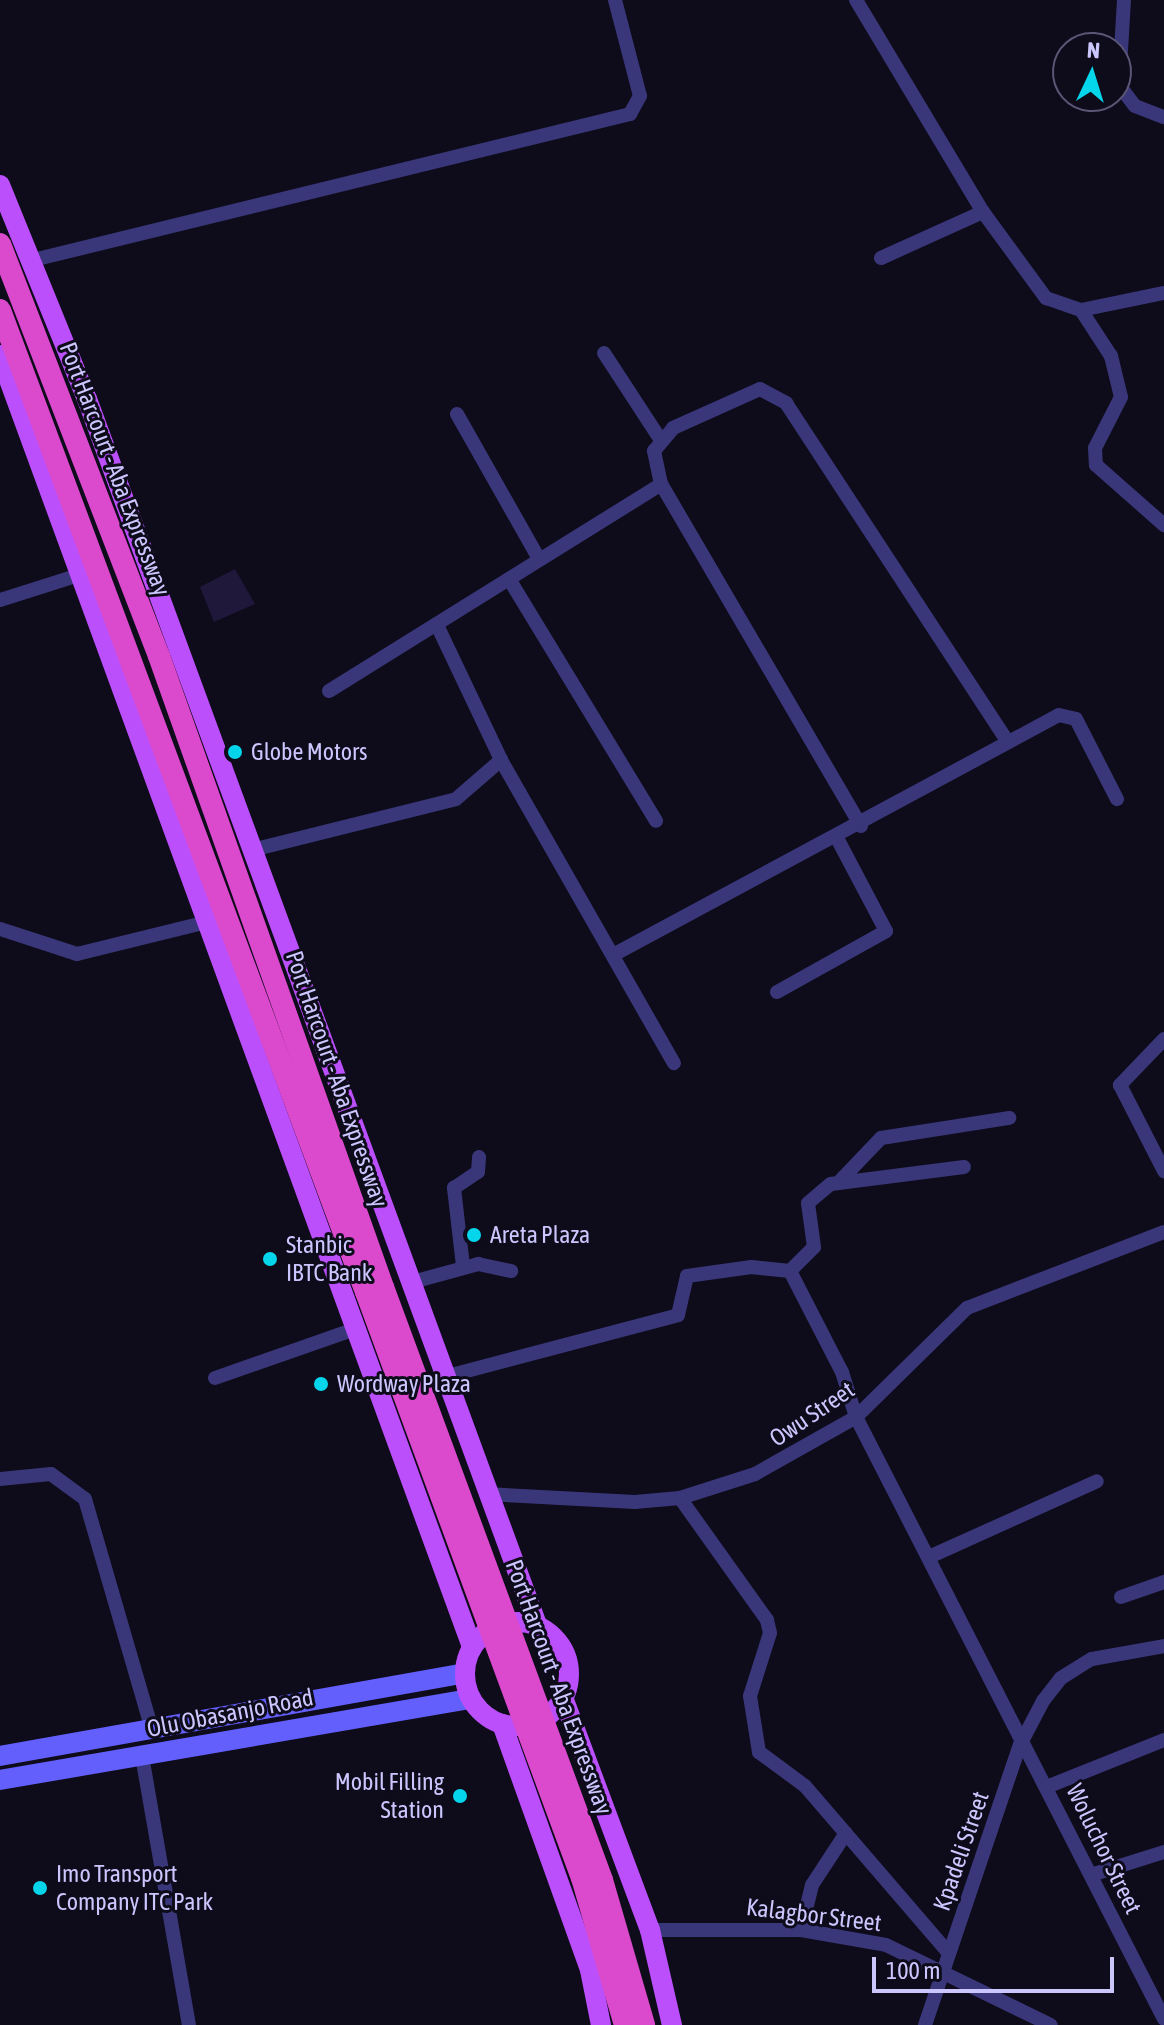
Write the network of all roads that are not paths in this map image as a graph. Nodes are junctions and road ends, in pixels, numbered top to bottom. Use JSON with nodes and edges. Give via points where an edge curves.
{"nodes":[{"id":1,"x":615,"y":0,"type":"edge"},
{"id":2,"x":856,"y":0,"type":"edge"},
{"id":3,"x":1124,"y":0,"type":"edge"},
{"id":4,"x":1164,"y":117,"type":"edge"},
{"id":5,"x":0,"y":185,"type":"edge"},
{"id":6,"x":983,"y":212,"type":"junction"},
{"id":7,"x":0,"y":244,"type":"edge"},
{"id":8,"x":881,"y":258,"type":"dead end"},
{"id":9,"x":29,"y":261,"type":"junction"},
{"id":10,"x":1164,"y":293,"type":"edge"},
{"id":11,"x":0,"y":310,"type":"edge"},
{"id":12,"x":1081,"y":310,"type":"junction"},
{"id":13,"x":604,"y":353,"type":"dead end"},
{"id":14,"x":0,"y":355,"type":"edge"},
{"id":15,"x":457,"y":414,"type":"dead end"},
{"id":16,"x":660,"y":439,"type":"junction"},
{"id":17,"x":661,"y":484,"type":"junction"},
{"id":18,"x":1164,"y":525,"type":"edge"},
{"id":19,"x":539,"y":559,"type":"junction"},
{"id":20,"x":85,"y":573,"type":"junction"},
{"id":21,"x":509,"y":579,"type":"junction"},
{"id":22,"x":0,"y":600,"type":"edge"},
{"id":23,"x":437,"y":625,"type":"junction"},
{"id":24,"x":329,"y":691,"type":"dead end"},
{"id":25,"x":1008,"y":742,"type":"junction"},
{"id":26,"x":501,"y":760,"type":"junction"},
{"id":27,"x":1117,"y":799,"type":"dead end"},
{"id":28,"x":656,"y":821,"type":"dead end"},
{"id":29,"x":861,"y":826,"type":"junction"},
{"id":30,"x":837,"y":838,"type":"junction"},
{"id":31,"x":252,"y":850,"type":"junction"},
{"id":32,"x":207,"y":922,"type":"junction"},
{"id":33,"x":0,"y":929,"type":"edge"},
{"id":34,"x":613,"y":955,"type":"junction"},
{"id":35,"x":777,"y":992,"type":"dead end"},
{"id":36,"x":1164,"y":1039,"type":"edge"},
{"id":37,"x":674,"y":1063,"type":"dead end"},
{"id":38,"x":1009,"y":1118,"type":"dead end"},
{"id":39,"x":479,"y":1157,"type":"dead end"},
{"id":40,"x":964,"y":1167,"type":"dead end"},
{"id":41,"x":1164,"y":1171,"type":"edge"},
{"id":42,"x":839,"y":1182,"type":"junction"},
{"id":43,"x":1164,"y":1232,"type":"edge"},
{"id":44,"x":463,"y":1266,"type":"junction"},
{"id":45,"x":511,"y":1271,"type":"dead end"},
{"id":46,"x":790,"y":1271,"type":"junction"},
{"id":47,"x":409,"y":1283,"type":"junction"},
{"id":48,"x":374,"y":1290,"type":"junction"},
{"id":49,"x":352,"y":1330,"type":"junction"},
{"id":50,"x":444,"y":1377,"type":"junction"},
{"id":51,"x":215,"y":1378,"type":"dead end"},
{"id":52,"x":856,"y":1417,"type":"junction"},
{"id":53,"x":0,"y":1479,"type":"edge"},
{"id":54,"x":1097,"y":1481,"type":"dead end"},
{"id":55,"x":486,"y":1494,"type":"junction"},
{"id":56,"x":680,"y":1498,"type":"junction"},
{"id":57,"x":929,"y":1557,"type":"junction"},
{"id":58,"x":1164,"y":1582,"type":"edge"},
{"id":59,"x":1121,"y":1597,"type":"dead end"},
{"id":60,"x":537,"y":1625,"type":"junction"},
{"id":61,"x":1164,"y":1646,"type":"edge"},
{"id":62,"x":472,"y":1647,"type":"junction"},
{"id":63,"x":464,"y":1673,"type":"junction"},
{"id":64,"x":470,"y":1699,"type":"junction"},
{"id":65,"x":564,"y":1700,"type":"junction"},
{"id":66,"x":502,"y":1724,"type":"junction"},
{"id":67,"x":152,"y":1730,"type":"junction"},
{"id":68,"x":1164,"y":1740,"type":"edge"},
{"id":69,"x":1020,"y":1745,"type":"junction"},
{"id":70,"x":0,"y":1756,"type":"edge"},
{"id":71,"x":142,"y":1756,"type":"junction"},
{"id":72,"x":0,"y":1780,"type":"edge"},
{"id":73,"x":1049,"y":1786,"type":"junction"},
{"id":74,"x":846,"y":1833,"type":"junction"},
{"id":75,"x":1164,"y":1852,"type":"edge"},
{"id":76,"x":1091,"y":1875,"type":"junction"},
{"id":77,"x":650,"y":1930,"type":"junction"},
{"id":78,"x":801,"y":1930,"type":"junction"},
{"id":79,"x":948,"y":1952,"type":"junction"},
{"id":80,"x":943,"y":1971,"type":"junction"},
{"id":81,"x":1164,"y":2019,"type":"edge"},
{"id":82,"x":189,"y":2025,"type":"edge"},
{"id":83,"x":601,"y":2025,"type":"edge"},
{"id":84,"x":625,"y":2025,"type":"edge"},
{"id":85,"x":644,"y":2025,"type":"edge"},
{"id":86,"x":672,"y":2025,"type":"edge"},
{"id":87,"x":925,"y":2025,"type":"edge"},
{"id":88,"x":1051,"y":2025,"type":"edge"}],
"edges":[{"from":1,"to":9,"type":"street","via":[[640,96],[630,114]]},
{"from":2,"to":6,"type":"street"},
{"from":3,"to":4,"type":"street","via":[[1119,85],[1135,106]]},
{"from":5,"to":9,"type":"main road"},
{"from":6,"to":8,"type":"street"},
{"from":6,"to":12,"type":"street","via":[[1046,298]]},
{"from":7,"to":48,"type":"highway","name":"Port Harcourt - Aba Expressway","via":[[164,671]]},
{"from":9,"to":31,"type":"main road"},
{"from":10,"to":12,"type":"street"},
{"from":11,"to":48,"type":"highway","name":"Port Harcourt - Aba Expressway"},
{"from":12,"to":18,"type":"street","via":[[1111,356],[1121,397],[1095,448],[1096,465]]},
{"from":13,"to":16,"type":"street"},
{"from":14,"to":20,"type":"main road"},
{"from":15,"to":19,"type":"street"},
{"from":16,"to":17,"type":"street","via":[[653,460]]},
{"from":16,"to":25,"type":"street","via":[[742,392],[769,391],[786,403]]},
{"from":17,"to":19,"type":"street"},
{"from":17,"to":29,"type":"street"},
{"from":19,"to":21,"type":"street"},
{"from":20,"to":22,"type":"street"},
{"from":20,"to":32,"type":"main road"},
{"from":21,"to":23,"type":"street"},
{"from":21,"to":28,"type":"street"},
{"from":23,"to":24,"type":"street"},
{"from":23,"to":26,"type":"street"},
{"from":25,"to":27,"type":"street","via":[[1068,713]]},
{"from":25,"to":29,"type":"street"},
{"from":26,"to":31,"type":"street","via":[[456,799]]},
{"from":26,"to":34,"type":"street"},
{"from":29,"to":30,"type":"street"},
{"from":30,"to":34,"type":"street"},
{"from":30,"to":35,"type":"street","via":[[886,931]]},
{"from":31,"to":47,"type":"main road"},
{"from":32,"to":33,"type":"street","via":[[77,954]]},
{"from":32,"to":49,"type":"main road"},
{"from":34,"to":37,"type":"street"},
{"from":36,"to":41,"type":"street","via":[[1120,1085]]},
{"from":38,"to":42,"type":"street","via":[[881,1138]]},
{"from":39,"to":44,"type":"street","via":[[478,1172],[454,1188]]},
{"from":40,"to":42,"type":"street"},
{"from":42,"to":46,"type":"street","via":[[808,1203],[814,1247]]},
{"from":43,"to":52,"type":"street","name":"Owu Street","via":[[967,1308]]},
{"from":44,"to":45,"type":"street"},
{"from":44,"to":47,"type":"street"},
{"from":46,"to":50,"type":"street","via":[[751,1267],[687,1276],[678,1315]]},
{"from":46,"to":52,"type":"street","name":"Woluchor Street","via":[[842,1372]]},
{"from":47,"to":50,"type":"main road"},
{"from":48,"to":84,"type":"highway","name":"Port Harcourt - Aba Expressway","bridge":true,"via":[[582,1878]]},
{"from":48,"to":85,"type":"highway","name":"Port Harcourt - Aba Expressway","bridge":true,"via":[[602,1880]]},
{"from":49,"to":51,"type":"street"},
{"from":49,"to":62,"type":"main road"},
{"from":50,"to":55,"type":"main road"},
{"from":52,"to":56,"type":"street","name":"Owu Street","via":[[790,1459]]},
{"from":52,"to":57,"type":"street","name":"Woluchor Street"},
{"from":53,"to":67,"type":"street","via":[[51,1474],[85,1499]]},
{"from":54,"to":57,"type":"street"},
{"from":55,"to":56,"type":"street","name":"Owu Street"},
{"from":55,"to":60,"type":"main road"},
{"from":56,"to":74,"type":"street","via":[[767,1620],[770,1633],[750,1696],[759,1752],[805,1786]]},
{"from":57,"to":69,"type":"street","name":"Woluchor Street"},
{"from":58,"to":59,"type":"street"},
{"from":60,"to":62,"type":"main road","via":[[494,1627]]},
{"from":60,"to":65,"type":"main road","via":[[567,1657]]},
{"from":61,"to":69,"type":"street","name":"Kpadeli Street","via":[[1092,1659],[1061,1678]]},
{"from":62,"to":63,"type":"main road"},
{"from":63,"to":64,"type":"main road"},
{"from":63,"to":67,"type":"main road","name":"Olu Obasanjo Road"},
{"from":64,"to":66,"type":"main road"},
{"from":64,"to":71,"type":"main road","name":"Olu Obasanjo Road"},
{"from":65,"to":66,"type":"main road","via":[[540,1722]]},
{"from":65,"to":77,"type":"main road"},
{"from":66,"to":83,"type":"main road","via":[[590,1970]]},
{"from":67,"to":70,"type":"main road","name":"Olu Obasanjo Road"},
{"from":68,"to":73,"type":"street"},
{"from":69,"to":73,"type":"street","name":"Woluchor Street"},
{"from":69,"to":79,"type":"street","name":"Kpadeli Street"},
{"from":71,"to":72,"type":"main road","name":"Olu Obasanjo Road"},
{"from":71,"to":82,"type":"street"},
{"from":73,"to":76,"type":"street","name":"Woluchor Street"},
{"from":74,"to":78,"type":"street","via":[[812,1885]]},
{"from":74,"to":79,"type":"street"},
{"from":75,"to":76,"type":"street"},
{"from":76,"to":81,"type":"street","name":"Woluchor Street"},
{"from":77,"to":78,"type":"street","name":"Kalagbor Street"},
{"from":77,"to":86,"type":"main road"},
{"from":78,"to":80,"type":"street","name":"Kalagbor Street","via":[[886,1945]]},
{"from":79,"to":80,"type":"street","name":"Kpadeli Street"},
{"from":80,"to":87,"type":"street","name":"Kpadeli Street"},
{"from":80,"to":88,"type":"street","name":"Kalagbor Street"}]}
